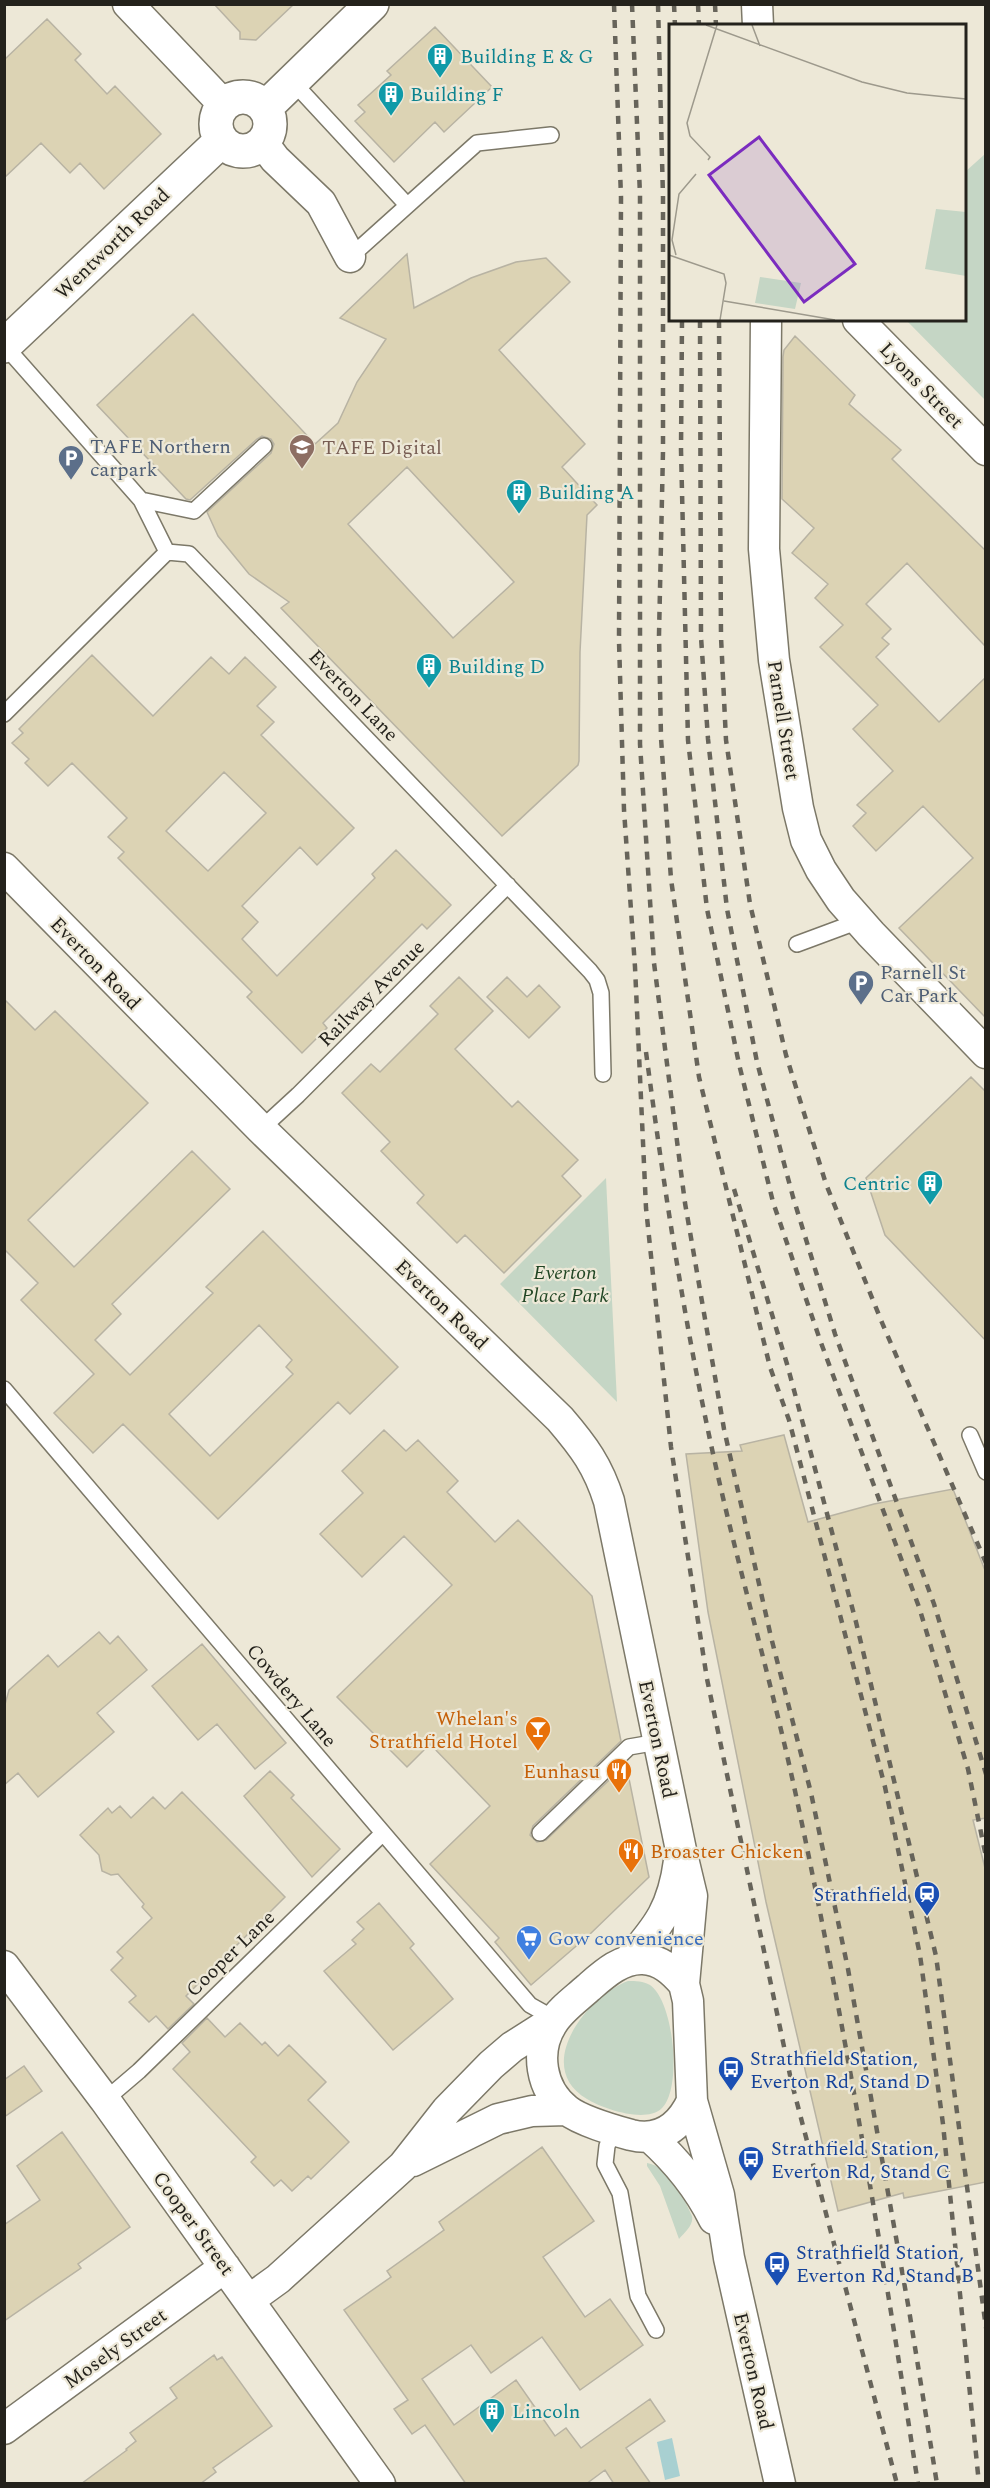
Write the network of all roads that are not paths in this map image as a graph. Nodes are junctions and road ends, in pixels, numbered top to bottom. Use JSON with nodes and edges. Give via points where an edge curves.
{"nodes":[{"id":1,"x":128,"y":4,"type":"edge"},
{"id":2,"x":372,"y":4,"type":"edge"},
{"id":3,"x":757,"y":4,"type":"edge"},
{"id":4,"x":758,"y":24,"type":"edge"},
{"id":5,"x":292,"y":81,"type":"junction"},
{"id":6,"x":224,"y":105,"type":"junction"},
{"id":7,"x":265,"y":108,"type":"junction"},
{"id":8,"x":551,"y":135,"type":"dead end"},
{"id":9,"x":221,"y":141,"type":"junction"},
{"id":10,"x":263,"y":143,"type":"junction"},
{"id":11,"x":407,"y":205,"type":"junction"},
{"id":12,"x":350,"y":257,"type":"joint"},
{"id":13,"x":766,"y":321,"type":"edge"},
{"id":14,"x":859,"y":321,"type":"edge"},
{"id":15,"x":5,"y":346,"type":"edge"},
{"id":16,"x":264,"y":446,"type":"dead end"},
{"id":17,"x":986,"y":450,"type":"edge"},
{"id":18,"x":141,"y":500,"type":"junction"},
{"id":19,"x":167,"y":552,"type":"junction"},
{"id":20,"x":4,"y":714,"type":"edge"},
{"id":21,"x":4,"y":868,"type":"edge"},
{"id":22,"x":508,"y":885,"type":"junction"},
{"id":23,"x":859,"y":921,"type":"junction"},
{"id":24,"x":797,"y":945,"type":"dead end"},
{"id":25,"x":986,"y":1053,"type":"edge"},
{"id":26,"x":603,"y":1074,"type":"dead end"},
{"id":27,"x":261,"y":1129,"type":"junction"},
{"id":28,"x":4,"y":1389,"type":"edge"},
{"id":29,"x":970,"y":1435,"type":"dead end"},
{"id":30,"x":986,"y":1472,"type":"edge"},
{"id":31,"x":658,"y":1742,"type":"junction"},
{"id":32,"x":383,"y":1833,"type":"junction"},
{"id":33,"x":540,"y":1833,"type":"dead end"},
{"id":34,"x":681,"y":1850,"type":"junction"},
{"id":35,"x":629,"y":1960,"type":"junction"},
{"id":36,"x":4,"y":1966,"type":"edge"},
{"id":37,"x":684,"y":1984,"type":"junction"},
{"id":38,"x":554,"y":2020,"type":"junction"},
{"id":39,"x":105,"y":2100,"type":"junction"},
{"id":40,"x":692,"y":2101,"type":"junction"},
{"id":41,"x":567,"y":2110,"type":"junction"},
{"id":42,"x":614,"y":2130,"type":"junction"},
{"id":43,"x":651,"y":2137,"type":"junction"},
{"id":44,"x":403,"y":2166,"type":"junction"},
{"id":45,"x":729,"y":2258,"type":"junction"},
{"id":46,"x":225,"y":2267,"type":"junction"},
{"id":47,"x":249,"y":2300,"type":"junction"},
{"id":48,"x":656,"y":2330,"type":"dead end"},
{"id":49,"x":4,"y":2429,"type":"edge"},
{"id":50,"x":380,"y":2484,"type":"edge"},
{"id":51,"x":780,"y":2484,"type":"edge"}],
"edges":[{"from":1,"to":6,"type":"street"},
{"from":2,"to":5,"type":"street"},
{"from":3,"to":4,"type":"street"},
{"from":5,"to":7,"type":"street"},
{"from":5,"to":11,"type":"lane"},
{"from":6,"to":7,"type":"street","via":[[245,97]]},
{"from":6,"to":9,"type":"street","via":[[216,123]]},
{"from":7,"to":10,"type":"street","via":[[270,125]]},
{"from":8,"to":11,"type":"lane","via":[[477,143]]},
{"from":9,"to":10,"type":"street","via":[[242,151]]},
{"from":9,"to":15,"type":"street","name":"Wentworth Road"},
{"from":10,"to":12,"type":"street","via":[[321,203]]},
{"from":11,"to":12,"type":"lane"},
{"from":13,"to":23,"type":"street","name":"Parnell Street","via":[[764,549],[774,660],[806,840],[821,870]]},
{"from":14,"to":17,"type":"street","name":"Lyons Street"},
{"from":15,"to":18,"type":"lane"},
{"from":16,"to":18,"type":"lane","via":[[194,511]]},
{"from":18,"to":19,"type":"lane"},
{"from":19,"to":20,"type":"lane"},
{"from":19,"to":22,"type":"lane","name":"Everton Lane","via":[[189,554]]},
{"from":21,"to":27,"type":"street","name":"Everton Road"},
{"from":22,"to":26,"type":"lane","name":"Everton Lane","via":[[597,980],[603,1008]]},
{"from":22,"to":27,"type":"lane","name":"Railway Avenue"},
{"from":23,"to":24,"type":"lane"},
{"from":23,"to":25,"type":"street","name":"Parnell Street"},
{"from":27,"to":31,"type":"street","name":"Everton Road","via":[[560,1419],[583,1446],[600,1474],[609,1501]]},
{"from":28,"to":32,"type":"lane","name":"Cowdery Lane"},
{"from":29,"to":30,"type":"lane"},
{"from":31,"to":33,"type":"lane","via":[[629,1747]]},
{"from":31,"to":34,"type":"street","name":"Everton Road"},
{"from":32,"to":38,"type":"lane","name":"Cowdery Lane","via":[[530,2005]]},
{"from":32,"to":39,"type":"lane","name":"Cooper Lane"},
{"from":34,"to":35,"type":"street","via":[[671,1901],[650,1936]]},
{"from":34,"to":37,"type":"street","name":"Everton Road","via":[[693,1896]]},
{"from":35,"to":37,"type":"street","via":[[655,1961],[667,1966]]},
{"from":35,"to":38,"type":"street","via":[[606,1973]]},
{"from":36,"to":39,"type":"street","name":"Cooper Street"},
{"from":37,"to":40,"type":"street"},
{"from":38,"to":41,"type":"street","via":[[542,2046],[543,2075]]},
{"from":38,"to":44,"type":"street","via":[[491,2065],[447,2110]]},
{"from":39,"to":46,"type":"street","name":"Cooper Street"},
{"from":40,"to":43,"type":"street","via":[[680,2122]]},
{"from":40,"to":45,"type":"street","via":[[719,2195]]},
{"from":41,"to":42,"type":"street"},
{"from":41,"to":44,"type":"street","via":[[532,2111],[498,2119]]},
{"from":42,"to":43,"type":"street"},
{"from":42,"to":48,"type":"lane","via":[[605,2164],[620,2193],[638,2296]]},
{"from":43,"to":45,"type":"street","via":[[672,2156],[702,2196]]},
{"from":44,"to":47,"type":"street","via":[[278,2279]]},
{"from":45,"to":51,"type":"street","name":"Everton Road"},
{"from":46,"to":47,"type":"street","name":"Cooper Street"},
{"from":46,"to":49,"type":"street","name":"Mosely Street"},
{"from":47,"to":50,"type":"street","name":"Cooper Street"}]}
